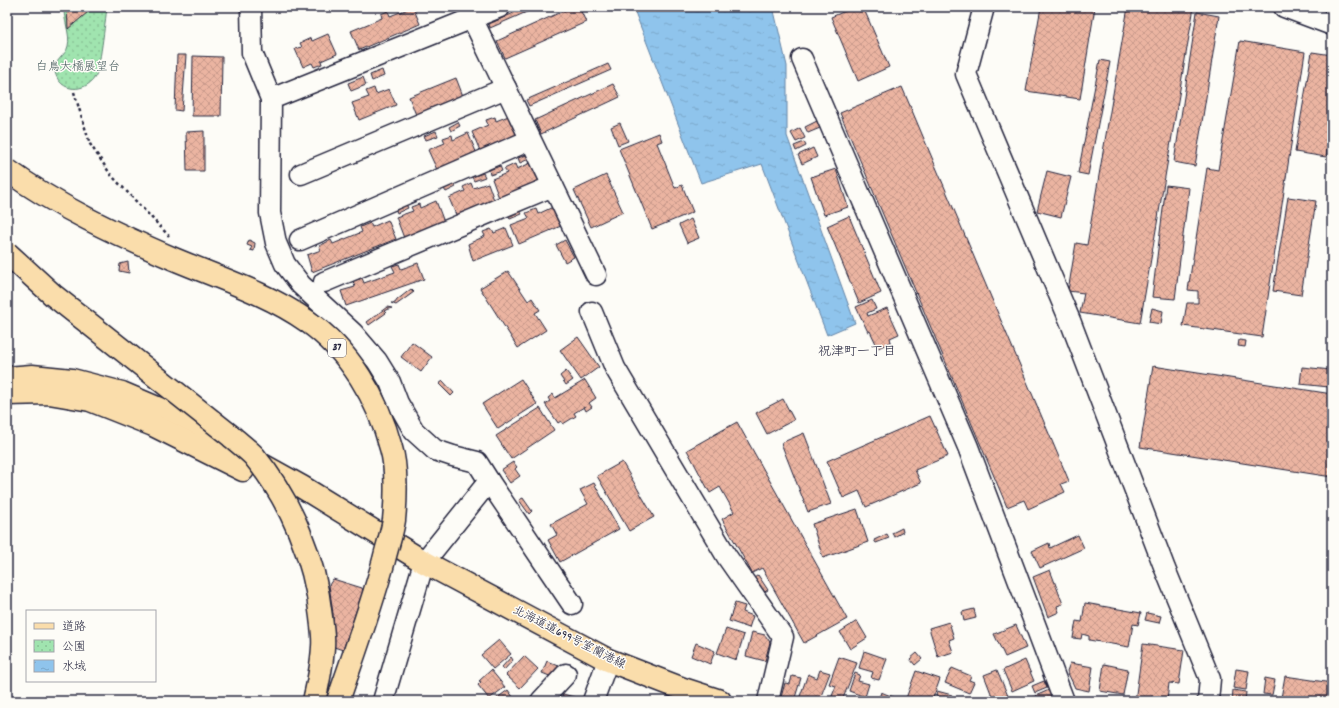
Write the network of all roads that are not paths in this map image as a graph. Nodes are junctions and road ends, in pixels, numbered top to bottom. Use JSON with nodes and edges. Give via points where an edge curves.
{"nodes":[{"id":1,"x":251,"y":7,"type":"edge"},
{"id":2,"x":500,"y":7,"type":"edge"},
{"id":3,"x":984,"y":7,"type":"edge"},
{"id":4,"x":1284,"y":7,"type":"edge"},
{"id":5,"x":472,"y":18,"type":"junction"},
{"id":6,"x":1332,"y":25,"type":"edge"},
{"id":7,"x":802,"y":59,"type":"dead end"},
{"id":8,"x":506,"y":88,"type":"junction"},
{"id":9,"x":271,"y":99,"type":"junction"},
{"id":10,"x":530,"y":140,"type":"junction"},
{"id":11,"x":7,"y":170,"type":"edge"},
{"id":12,"x":301,"y":174,"type":"dead end"},
{"id":13,"x":553,"y":186,"type":"junction"},
{"id":14,"x":300,"y":240,"type":"dead end"},
{"id":15,"x":7,"y":253,"type":"edge"},
{"id":16,"x":596,"y":275,"type":"dead end"},
{"id":17,"x":324,"y":282,"type":"dead end"},
{"id":18,"x":592,"y":312,"type":"dead end"},
{"id":19,"x":7,"y":378,"type":"edge"},
{"id":20,"x":7,"y":394,"type":"edge"},
{"id":21,"x":489,"y":481,"type":"junction"},
{"id":22,"x":424,"y":562,"type":"junction"},
{"id":23,"x":572,"y":604,"type":"dead end"},
{"id":24,"x":608,"y":660,"type":"junction"},
{"id":25,"x":566,"y":674,"type":"dead end"},
{"id":26,"x":314,"y":701,"type":"edge"},
{"id":27,"x":338,"y":701,"type":"edge"},
{"id":28,"x":383,"y":701,"type":"edge"},
{"id":29,"x":541,"y":701,"type":"edge"},
{"id":30,"x":593,"y":701,"type":"edge"},
{"id":31,"x":720,"y":701,"type":"edge"},
{"id":32,"x":768,"y":701,"type":"edge"},
{"id":33,"x":1064,"y":701,"type":"edge"},
{"id":34,"x":1208,"y":701,"type":"edge"}],
"edges":[{"from":1,"to":9,"type":"street","via":[[252,53]]},
{"from":2,"to":5,"type":"street"},
{"from":3,"to":34,"type":"street","via":[[966,74],[1070,323],[1210,679]]},
{"from":4,"to":6,"type":"street"},
{"from":5,"to":8,"type":"street"},
{"from":5,"to":9,"type":"street"},
{"from":7,"to":33,"type":"street","via":[[968,447]]},
{"from":8,"to":10,"type":"street"},
{"from":8,"to":12,"type":"street"},
{"from":9,"to":21,"type":"street","via":[[270,213],[278,267],[353,333],[377,361],[414,431],[435,450],[477,462]]},
{"from":10,"to":13,"type":"street"},
{"from":10,"to":14,"type":"street"},
{"from":11,"to":27,"type":"main road","number":"37","bridge":true,"via":[[81,216],[277,303],[308,322],[330,341],[359,374],[374,401],[392,450],[394,522],[378,582]]},
{"from":13,"to":16,"type":"street"},
{"from":13,"to":17,"type":"street"},
{"from":15,"to":26,"type":"main road","bridge":true,"via":[[53,295],[231,436],[253,455],[271,480],[303,540],[319,601],[324,646]]},
{"from":18,"to":32,"type":"street","via":[[619,375],[726,557],[783,638]]},
{"from":19,"to":22,"type":"main road","via":[[32,376],[72,380],[122,393],[170,413],[302,487]]},
{"from":20,"to":22,"type":"main road","via":[[49,393],[84,398],[126,413]]},
{"from":21,"to":22,"type":"street"},
{"from":21,"to":23,"type":"street"},
{"from":22,"to":24,"type":"main road","name":"北海道道699号室蘭港線"},
{"from":22,"to":28,"type":"street"},
{"from":24,"to":30,"type":"street"},
{"from":24,"to":31,"type":"main road","name":"北海道道699号室蘭港線"},
{"from":25,"to":29,"type":"street"}]}
